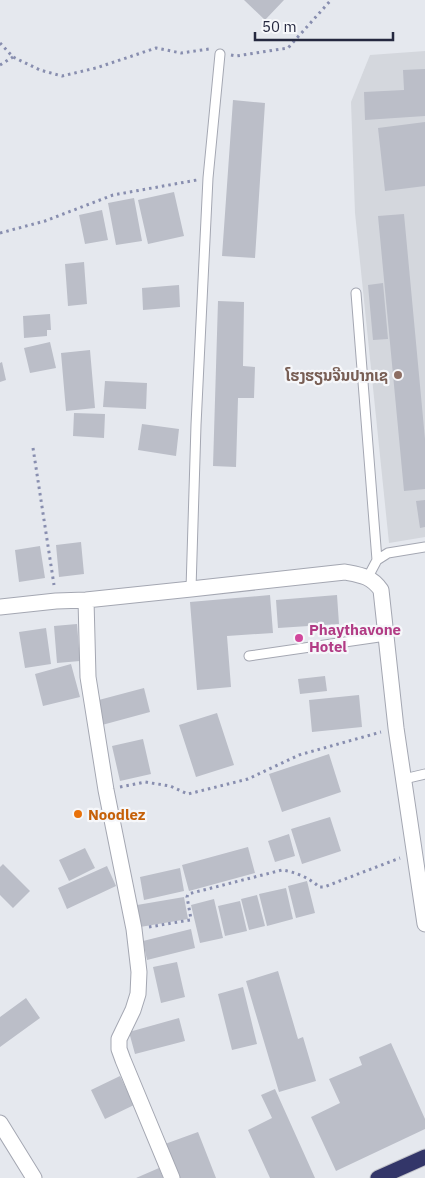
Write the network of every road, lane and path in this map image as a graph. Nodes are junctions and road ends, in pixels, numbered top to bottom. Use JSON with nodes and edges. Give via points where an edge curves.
{"nodes":[{"id":1,"x":331,"y":0,"type":"edge"},
{"id":2,"x":0,"y":43,"type":"edge"},
{"id":3,"x":220,"y":54,"type":"junction"},
{"id":4,"x":13,"y":58,"type":"junction"},
{"id":5,"x":0,"y":65,"type":"edge"},
{"id":6,"x":208,"y":178,"type":"junction"},
{"id":7,"x":0,"y":233,"type":"edge"},
{"id":8,"x":356,"y":292,"type":"dead end"},
{"id":9,"x":33,"y":448,"type":"dead end"},
{"id":10,"x":425,"y":547,"type":"edge"},
{"id":11,"x":378,"y":560,"type":"junction"},
{"id":12,"x":368,"y":577,"type":"junction"},
{"id":13,"x":191,"y":589,"type":"junction"},
{"id":14,"x":86,"y":600,"type":"junction"},
{"id":15,"x":56,"y":601,"type":"junction"},
{"id":16,"x":0,"y":607,"type":"edge"},
{"id":17,"x":386,"y":636,"type":"junction"},
{"id":18,"x":250,"y":656,"type":"dead end"},
{"id":19,"x":396,"y":728,"type":"junction"},
{"id":20,"x":425,"y":774,"type":"edge"},
{"id":21,"x":404,"y":779,"type":"junction"},
{"id":22,"x":106,"y":790,"type":"junction"},
{"id":23,"x":415,"y":853,"type":"junction"},
{"id":24,"x":425,"y":924,"type":"edge"},
{"id":25,"x":134,"y":929,"type":"junction"},
{"id":26,"x":0,"y":1122,"type":"edge"},
{"id":27,"x":425,"y":1157,"type":"edge"},
{"id":28,"x":34,"y":1178,"type":"edge"},
{"id":29,"x":172,"y":1178,"type":"edge"},
{"id":30,"x":378,"y":1178,"type":"edge"}],
"edges":[{"from":1,"to":3,"type":"path","via":[[288,48],[236,56]]},
{"from":2,"to":4,"type":"path"},
{"from":3,"to":4,"type":"path","via":[[208,48],[181,53],[156,48],[62,76]]},
{"from":3,"to":6,"type":"lane"},
{"from":4,"to":5,"type":"path"},
{"from":6,"to":7,"type":"path","via":[[113,195],[45,221]]},
{"from":6,"to":13,"type":"lane"},
{"from":8,"to":11,"type":"lane"},
{"from":9,"to":15,"type":"path"},
{"from":10,"to":11,"type":"lane","via":[[388,553]]},
{"from":11,"to":12,"type":"lane"},
{"from":12,"to":13,"type":"street","via":[[345,572]]},
{"from":12,"to":17,"type":"street","via":[[380,590]]},
{"from":13,"to":14,"type":"street"},
{"from":14,"to":15,"type":"street"},
{"from":14,"to":22,"type":"street","via":[[88,677]]},
{"from":15,"to":16,"type":"street"},
{"from":17,"to":18,"type":"lane"},
{"from":17,"to":19,"type":"street"},
{"from":19,"to":21,"type":"street"},
{"from":19,"to":22,"type":"path","via":[[299,755],[248,779],[188,794],[170,786],[145,782]]},
{"from":20,"to":21,"type":"lane"},
{"from":21,"to":23,"type":"street"},
{"from":22,"to":25,"type":"street"},
{"from":23,"to":24,"type":"street"},
{"from":23,"to":25,"type":"path","via":[[324,887],[282,870],[188,894],[190,920]]},
{"from":25,"to":29,"type":"street","via":[[138,994],[119,1039],[119,1049]]},
{"from":26,"to":28,"type":"street"},
{"from":27,"to":30,"type":"highway"}]}
